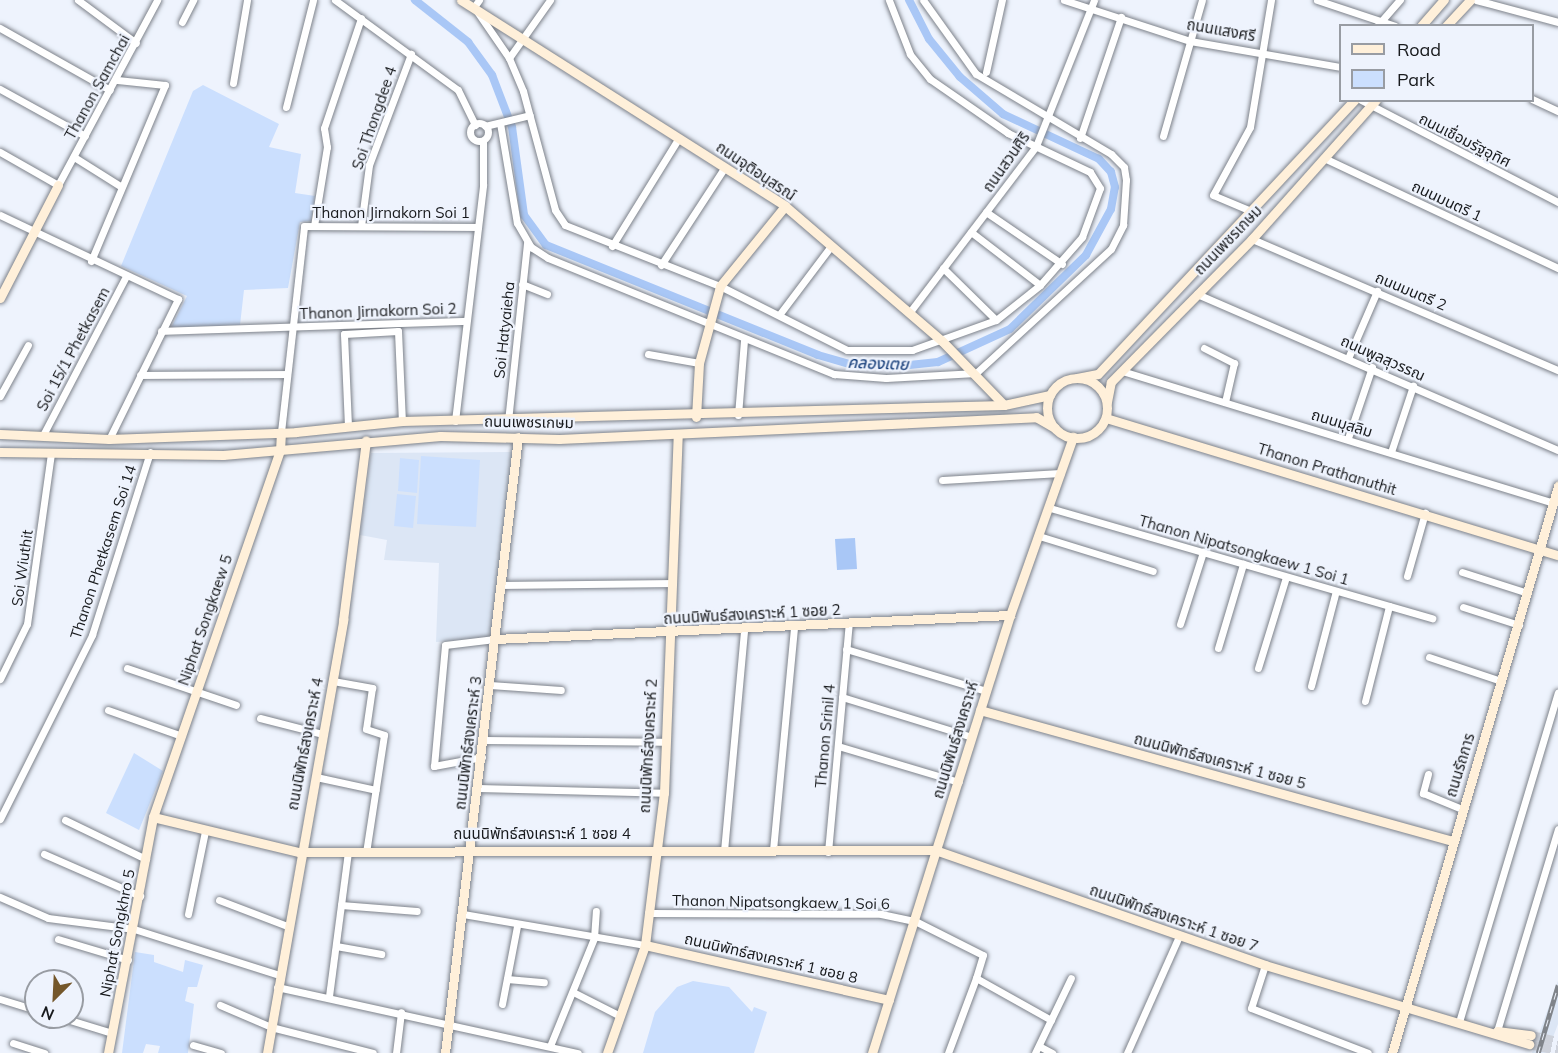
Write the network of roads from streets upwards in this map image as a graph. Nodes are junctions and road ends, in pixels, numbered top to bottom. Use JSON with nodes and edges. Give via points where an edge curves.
{"nodes":[{"id":1,"x":78,"y":0,"type":"edge"},
{"id":2,"x":93,"y":0,"type":"edge"},
{"id":3,"x":157,"y":0,"type":"edge"},
{"id":4,"x":193,"y":0,"type":"edge"},
{"id":5,"x":248,"y":0,"type":"edge"},
{"id":6,"x":313,"y":0,"type":"edge"},
{"id":7,"x":335,"y":0,"type":"edge"},
{"id":8,"x":461,"y":0,"type":"edge"},
{"id":9,"x":550,"y":0,"type":"edge"},
{"id":10,"x":889,"y":0,"type":"edge"},
{"id":11,"x":923,"y":0,"type":"edge"},
{"id":12,"x":1002,"y":0,"type":"edge"},
{"id":13,"x":1064,"y":0,"type":"edge"},
{"id":14,"x":1094,"y":0,"type":"edge"},
{"id":15,"x":1202,"y":0,"type":"edge"},
{"id":16,"x":1271,"y":0,"type":"edge"},
{"id":17,"x":1400,"y":0,"type":"edge"},
{"id":18,"x":1444,"y":0,"type":"edge"},
{"id":19,"x":1470,"y":0,"type":"edge"},
{"id":20,"x":1476,"y":0,"type":"edge"},
{"id":21,"x":1323,"y":1,"type":"edge"},
{"id":22,"x":476,"y":4,"type":"edge"},
{"id":23,"x":1090,"y":8,"type":"junction"},
{"id":24,"x":92,"y":10,"type":"junction"},
{"id":25,"x":1122,"y":17,"type":"junction"},
{"id":26,"x":361,"y":18,"type":"junction"},
{"id":27,"x":182,"y":22,"type":"dead end"},
{"id":28,"x":1558,"y":22,"type":"edge"},
{"id":29,"x":1379,"y":23,"type":"edge"},
{"id":30,"x":1423,"y":24,"type":"edge"},
{"id":31,"x":1448,"y":24,"type":"edge"},
{"id":32,"x":0,"y":28,"type":"edge"},
{"id":33,"x":524,"y":39,"type":"junction"},
{"id":34,"x":1190,"y":41,"type":"junction"},
{"id":35,"x":136,"y":43,"type":"junction"},
{"id":36,"x":1261,"y":51,"type":"junction"},
{"id":37,"x":411,"y":54,"type":"junction"},
{"id":38,"x":509,"y":58,"type":"junction"},
{"id":39,"x":1339,"y":66,"type":"edge"},
{"id":40,"x":986,"y":72,"type":"dead end"},
{"id":41,"x":117,"y":80,"type":"junction"},
{"id":42,"x":233,"y":83,"type":"dead end"},
{"id":43,"x":0,"y":89,"type":"edge"},
{"id":44,"x":110,"y":90,"type":"junction"},
{"id":45,"x":1534,"y":99,"type":"edge"},
{"id":46,"x":1352,"y":102,"type":"edge"},
{"id":47,"x":1373,"y":104,"type":"edge"},
{"id":48,"x":286,"y":107,"type":"dead end"},
{"id":49,"x":1558,"y":111,"type":"edge"},
{"id":50,"x":528,"y":116,"type":"junction"},
{"id":51,"x":1047,"y":121,"type":"junction"},
{"id":52,"x":500,"y":123,"type":"junction"},
{"id":53,"x":485,"y":126,"type":"junction"},
{"id":54,"x":473,"y":127,"type":"junction"},
{"id":55,"x":85,"y":136,"type":"junction"},
{"id":56,"x":1163,"y":136,"type":"dead end"},
{"id":57,"x":482,"y":138,"type":"junction"},
{"id":58,"x":1080,"y":138,"type":"junction"},
{"id":59,"x":678,"y":139,"type":"junction"},
{"id":60,"x":1037,"y":146,"type":"junction"},
{"id":61,"x":0,"y":152,"type":"edge"},
{"id":62,"x":74,"y":157,"type":"junction"},
{"id":63,"x":1324,"y":158,"type":"junction"},
{"id":64,"x":725,"y":167,"type":"junction"},
{"id":65,"x":58,"y":185,"type":"junction"},
{"id":66,"x":120,"y":186,"type":"junction"},
{"id":67,"x":1558,"y":202,"type":"edge"},
{"id":68,"x":785,"y":206,"type":"junction"},
{"id":69,"x":1251,"y":211,"type":"junction"},
{"id":70,"x":986,"y":212,"type":"junction"},
{"id":71,"x":0,"y":215,"type":"edge"},
{"id":72,"x":314,"y":226,"type":"junction"},
{"id":73,"x":362,"y":226,"type":"junction"},
{"id":74,"x":478,"y":227,"type":"junction"},
{"id":75,"x":970,"y":232,"type":"junction"},
{"id":76,"x":33,"y":233,"type":"junction"},
{"id":77,"x":1252,"y":239,"type":"junction"},
{"id":78,"x":526,"y":242,"type":"junction"},
{"id":79,"x":612,"y":246,"type":"junction"},
{"id":80,"x":831,"y":246,"type":"junction"},
{"id":81,"x":91,"y":261,"type":"junction"},
{"id":82,"x":1062,"y":264,"type":"junction"},
{"id":83,"x":661,"y":265,"type":"junction"},
{"id":84,"x":943,"y":268,"type":"junction"},
{"id":85,"x":1558,"y":268,"type":"edge"},
{"id":86,"x":126,"y":276,"type":"junction"},
{"id":87,"x":522,"y":284,"type":"junction"},
{"id":88,"x":1040,"y":285,"type":"junction"},
{"id":89,"x":720,"y":286,"type":"junction"},
{"id":90,"x":1377,"y":291,"type":"junction"},
{"id":91,"x":547,"y":294,"type":"dead end"},
{"id":92,"x":1197,"y":294,"type":"junction"},
{"id":93,"x":0,"y":298,"type":"edge"},
{"id":94,"x":909,"y":313,"type":"junction"},
{"id":95,"x":779,"y":315,"type":"junction"},
{"id":96,"x":996,"y":320,"type":"junction"},
{"id":97,"x":466,"y":321,"type":"junction"},
{"id":98,"x":708,"y":327,"type":"junction"},
{"id":99,"x":292,"y":328,"type":"junction"},
{"id":100,"x":161,"y":331,"type":"junction"},
{"id":101,"x":744,"y":340,"type":"junction"},
{"id":102,"x":942,"y":341,"type":"junction"},
{"id":103,"x":28,"y":345,"type":"dead end"},
{"id":104,"x":1204,"y":348,"type":"dead end"},
{"id":105,"x":648,"y":354,"type":"dead end"},
{"id":106,"x":1349,"y":357,"type":"junction"},
{"id":107,"x":699,"y":363,"type":"junction"},
{"id":108,"x":1372,"y":367,"type":"junction"},
{"id":109,"x":1558,"y":370,"type":"edge"},
{"id":110,"x":1122,"y":371,"type":"junction"},
{"id":111,"x":976,"y":373,"type":"junction"},
{"id":112,"x":287,"y":374,"type":"junction"},
{"id":113,"x":140,"y":375,"type":"junction"},
{"id":114,"x":1077,"y":378,"type":"junction"},
{"id":115,"x":1413,"y":386,"type":"junction"},
{"id":116,"x":1050,"y":395,"type":"junction"},
{"id":117,"x":0,"y":396,"type":"edge"},
{"id":118,"x":1107,"y":402,"type":"junction"},
{"id":119,"x":1225,"y":402,"type":"junction"},
{"id":120,"x":1004,"y":405,"type":"junction"},
{"id":121,"x":853,"y":411,"type":"junction"},
{"id":122,"x":738,"y":415,"type":"junction"},
{"id":123,"x":696,"y":417,"type":"junction"},
{"id":124,"x":1106,"y":418,"type":"junction"},
{"id":125,"x":402,"y":421,"type":"junction"},
{"id":126,"x":455,"y":421,"type":"junction"},
{"id":127,"x":559,"y":421,"type":"junction"},
{"id":128,"x":508,"y":422,"type":"junction"},
{"id":129,"x":348,"y":426,"type":"junction"},
{"id":130,"x":854,"y":428,"type":"junction"},
{"id":131,"x":1055,"y":428,"type":"junction"},
{"id":132,"x":281,"y":432,"type":"junction"},
{"id":133,"x":0,"y":434,"type":"edge"},
{"id":134,"x":678,"y":434,"type":"junction"},
{"id":135,"x":43,"y":435,"type":"junction"},
{"id":136,"x":519,"y":437,"type":"junction"},
{"id":137,"x":1073,"y":437,"type":"junction"},
{"id":138,"x":1348,"y":438,"type":"junction"},
{"id":139,"x":109,"y":439,"type":"junction"},
{"id":140,"x":559,"y":439,"type":"junction"},
{"id":141,"x":366,"y":440,"type":"junction"},
{"id":142,"x":1558,"y":450,"type":"edge"},
{"id":143,"x":280,"y":451,"type":"junction"},
{"id":144,"x":0,"y":452,"type":"edge"},
{"id":145,"x":150,"y":452,"type":"junction"},
{"id":146,"x":1390,"y":452,"type":"junction"},
{"id":147,"x":51,"y":454,"type":"junction"},
{"id":148,"x":1061,"y":472,"type":"junction"},
{"id":149,"x":942,"y":480,"type":"dead end"},
{"id":150,"x":1558,"y":486,"type":"edge"},
{"id":151,"x":1554,"y":503,"type":"junction"},
{"id":152,"x":1050,"y":508,"type":"junction"},
{"id":153,"x":1425,"y":513,"type":"junction"},
{"id":154,"x":1039,"y":537,"type":"junction"},
{"id":155,"x":1540,"y":549,"type":"junction"},
{"id":156,"x":1203,"y":552,"type":"junction"},
{"id":157,"x":1558,"y":555,"type":"edge"},
{"id":158,"x":1243,"y":564,"type":"junction"},
{"id":159,"x":1153,"y":571,"type":"dead end"},
{"id":160,"x":1462,"y":572,"type":"dead end"},
{"id":161,"x":1407,"y":576,"type":"dead end"},
{"id":162,"x":1286,"y":577,"type":"junction"},
{"id":163,"x":671,"y":583,"type":"junction"},
{"id":164,"x":502,"y":585,"type":"junction"},
{"id":165,"x":1336,"y":591,"type":"junction"},
{"id":166,"x":1528,"y":593,"type":"junction"},
{"id":167,"x":1389,"y":606,"type":"junction"},
{"id":168,"x":1463,"y":607,"type":"dead end"},
{"id":169,"x":1010,"y":615,"type":"junction"},
{"id":170,"x":1432,"y":618,"type":"dead end"},
{"id":171,"x":849,"y":623,"type":"junction"},
{"id":172,"x":1180,"y":624,"type":"dead end"},
{"id":173,"x":1519,"y":625,"type":"junction"},
{"id":174,"x":794,"y":627,"type":"junction"},
{"id":175,"x":744,"y":630,"type":"junction"},
{"id":176,"x":668,"y":634,"type":"junction"},
{"id":177,"x":495,"y":639,"type":"junction"},
{"id":178,"x":1218,"y":648,"type":"dead end"},
{"id":179,"x":846,"y":649,"type":"junction"},
{"id":180,"x":1429,"y":657,"type":"dead end"},
{"id":181,"x":127,"y":668,"type":"dead end"},
{"id":182,"x":1258,"y":668,"type":"dead end"},
{"id":183,"x":0,"y":679,"type":"edge"},
{"id":184,"x":333,"y":681,"type":"junction"},
{"id":185,"x":1501,"y":681,"type":"junction"},
{"id":186,"x":490,"y":685,"type":"junction"},
{"id":187,"x":1311,"y":686,"type":"dead end"},
{"id":188,"x":561,"y":690,"type":"dead end"},
{"id":189,"x":986,"y":691,"type":"junction"},
{"id":190,"x":196,"y":693,"type":"junction"},
{"id":191,"x":1558,"y":693,"type":"edge"},
{"id":192,"x":842,"y":697,"type":"junction"},
{"id":193,"x":1365,"y":701,"type":"dead end"},
{"id":194,"x":236,"y":705,"type":"dead end"},
{"id":195,"x":108,"y":710,"type":"dead end"},
{"id":196,"x":980,"y":710,"type":"junction"},
{"id":197,"x":260,"y":718,"type":"dead end"},
{"id":198,"x":323,"y":734,"type":"junction"},
{"id":199,"x":182,"y":736,"type":"junction"},
{"id":200,"x":972,"y":736,"type":"junction"},
{"id":201,"x":484,"y":740,"type":"junction"},
{"id":202,"x":662,"y":742,"type":"junction"},
{"id":203,"x":838,"y":746,"type":"junction"},
{"id":204,"x":482,"y":757,"type":"junction"},
{"id":205,"x":1428,"y":774,"type":"dead end"},
{"id":206,"x":316,"y":777,"type":"junction"},
{"id":207,"x":958,"y":783,"type":"junction"},
{"id":208,"x":478,"y":788,"type":"junction"},
{"id":209,"x":376,"y":790,"type":"junction"},
{"id":210,"x":664,"y":793,"type":"junction"},
{"id":211,"x":1462,"y":809,"type":"junction"},
{"id":212,"x":153,"y":818,"type":"junction"},
{"id":213,"x":0,"y":819,"type":"edge"},
{"id":214,"x":65,"y":820,"type":"dead end"},
{"id":215,"x":1558,"y":829,"type":"edge"},
{"id":216,"x":205,"y":831,"type":"junction"},
{"id":217,"x":1453,"y":841,"type":"junction"},
{"id":218,"x":471,"y":848,"type":"junction"},
{"id":219,"x":654,"y":850,"type":"junction"},
{"id":220,"x":773,"y":850,"type":"junction"},
{"id":221,"x":935,"y":850,"type":"junction"},
{"id":222,"x":724,"y":851,"type":"junction"},
{"id":223,"x":299,"y":852,"type":"junction"},
{"id":224,"x":348,"y":852,"type":"junction"},
{"id":225,"x":828,"y":852,"type":"junction"},
{"id":226,"x":366,"y":853,"type":"junction"},
{"id":227,"x":44,"y":854,"type":"dead end"},
{"id":228,"x":146,"y":859,"type":"junction"},
{"id":229,"x":140,"y":896,"type":"junction"},
{"id":230,"x":0,"y":897,"type":"edge"},
{"id":231,"x":219,"y":900,"type":"dead end"},
{"id":232,"x":341,"y":905,"type":"junction"},
{"id":233,"x":417,"y":911,"type":"dead end"},
{"id":234,"x":596,"y":911,"type":"dead end"},
{"id":235,"x":648,"y":913,"type":"junction"},
{"id":236,"x":189,"y":914,"type":"dead end"},
{"id":237,"x":463,"y":914,"type":"junction"},
{"id":238,"x":915,"y":921,"type":"junction"},
{"id":239,"x":287,"y":926,"type":"junction"},
{"id":240,"x":516,"y":926,"type":"junction"},
{"id":241,"x":134,"y":929,"type":"junction"},
{"id":242,"x":1179,"y":936,"type":"junction"},
{"id":243,"x":594,"y":938,"type":"junction"},
{"id":244,"x":58,"y":939,"type":"dead end"},
{"id":245,"x":645,"y":945,"type":"junction"},
{"id":246,"x":336,"y":946,"type":"junction"},
{"id":247,"x":381,"y":954,"type":"dead end"},
{"id":248,"x":129,"y":960,"type":"junction"},
{"id":249,"x":1264,"y":965,"type":"junction"},
{"id":250,"x":279,"y":975,"type":"junction"},
{"id":251,"x":976,"y":978,"type":"junction"},
{"id":252,"x":1071,"y":978,"type":"dead end"},
{"id":253,"x":507,"y":979,"type":"junction"},
{"id":254,"x":544,"y":982,"type":"dead end"},
{"id":255,"x":277,"y":987,"type":"junction"},
{"id":256,"x":575,"y":993,"type":"junction"},
{"id":257,"x":329,"y":996,"type":"junction"},
{"id":258,"x":0,"y":999,"type":"edge"},
{"id":259,"x":889,"y":1000,"type":"junction"},
{"id":260,"x":502,"y":1004,"type":"dead end"},
{"id":261,"x":220,"y":1005,"type":"dead end"},
{"id":262,"x":24,"y":1006,"type":"edge"},
{"id":263,"x":1405,"y":1009,"type":"junction"},
{"id":264,"x":401,"y":1012,"type":"junction"},
{"id":265,"x":620,"y":1016,"type":"junction"},
{"id":266,"x":1051,"y":1020,"type":"junction"},
{"id":267,"x":449,"y":1021,"type":"junction"},
{"id":268,"x":1460,"y":1022,"type":"junction"},
{"id":269,"x":84,"y":1024,"type":"edge"},
{"id":270,"x":271,"y":1028,"type":"junction"},
{"id":271,"x":1497,"y":1031,"type":"junction"},
{"id":272,"x":112,"y":1033,"type":"junction"},
{"id":273,"x":1530,"y":1040,"type":"tunnel mouth"},
{"id":274,"x":13,"y":1043,"type":"dead end"},
{"id":275,"x":192,"y":1045,"type":"dead end"},
{"id":276,"x":550,"y":1046,"type":"junction"},
{"id":277,"x":1037,"y":1050,"type":"edge"},
{"id":278,"x":44,"y":1053,"type":"edge"},
{"id":279,"x":108,"y":1053,"type":"edge"},
{"id":280,"x":221,"y":1053,"type":"edge"},
{"id":281,"x":267,"y":1053,"type":"edge"},
{"id":282,"x":373,"y":1053,"type":"edge"},
{"id":283,"x":396,"y":1053,"type":"edge"},
{"id":284,"x":445,"y":1053,"type":"edge"},
{"id":285,"x":578,"y":1053,"type":"edge"},
{"id":286,"x":607,"y":1053,"type":"edge"},
{"id":287,"x":872,"y":1053,"type":"edge"},
{"id":288,"x":948,"y":1053,"type":"edge"},
{"id":289,"x":1052,"y":1053,"type":"edge"},
{"id":290,"x":1127,"y":1053,"type":"edge"},
{"id":291,"x":1368,"y":1053,"type":"edge"},
{"id":292,"x":1392,"y":1053,"type":"edge"}],
"edges":[{"from":1,"to":24,"type":"street"},
{"from":2,"to":24,"type":"street"},
{"from":3,"to":35,"type":"street","name":"Thanon Samchai"},
{"from":4,"to":27,"type":"street"},
{"from":5,"to":42,"type":"street"},
{"from":6,"to":48,"type":"street"},
{"from":7,"to":26,"type":"street"},
{"from":8,"to":22,"type":"street","name":"ถนนจุติอนุสรณ์"},
{"from":9,"to":33,"type":"street"},
{"from":10,"to":60,"type":"street","via":[[910,54],[930,79]]},
{"from":11,"to":51,"type":"street","via":[[976,74]]},
{"from":12,"to":40,"type":"street"},
{"from":13,"to":23,"type":"street","name":"ถนนเเสงศรี"},
{"from":14,"to":23,"type":"street","name":"ถนนสวนศิริ"},
{"from":15,"to":34,"type":"street"},
{"from":16,"to":36,"type":"street"},
{"from":17,"to":29,"type":"street"},
{"from":18,"to":30,"type":"street"},
{"from":19,"to":31,"type":"street"},
{"from":20,"to":28,"type":"street"},
{"from":21,"to":29,"type":"street"},
{"from":22,"to":33,"type":"street","name":"ถนนจุติอนุสรณ์"},
{"from":22,"to":38,"type":"street"},
{"from":23,"to":25,"type":"street","name":"ถนนเเสงศรี"},
{"from":23,"to":51,"type":"street","name":"ถนนสวนศิริ"},
{"from":24,"to":35,"type":"street"},
{"from":25,"to":34,"type":"street","name":"ถนนเเสงศรี"},
{"from":25,"to":58,"type":"street"},
{"from":26,"to":37,"type":"street"},
{"from":26,"to":72,"type":"street","via":[[324,128],[327,147]]},
{"from":32,"to":44,"type":"street"},
{"from":33,"to":38,"type":"street"},
{"from":33,"to":59,"type":"street","name":"ถนนจุติอนุสรณ์"},
{"from":34,"to":36,"type":"street","name":"ถนนเเสงศรี"},
{"from":34,"to":56,"type":"street"},
{"from":35,"to":41,"type":"street","name":"Thanon Samchai"},
{"from":36,"to":39,"type":"street","name":"ถนนเเสงศรี"},
{"from":36,"to":69,"type":"street","via":[[1250,127],[1213,195]]},
{"from":37,"to":54,"type":"street","via":[[458,90]]},
{"from":37,"to":73,"type":"street","name":"Soi Thongdee 4","via":[[369,165]]},
{"from":38,"to":50,"type":"street"},
{"from":41,"to":44,"type":"street","name":"Thanon Samchai"},
{"from":41,"to":66,"type":"street","via":[[165,85]]},
{"from":43,"to":55,"type":"street"},
{"from":44,"to":55,"type":"street","name":"Thanon Samchai"},
{"from":45,"to":49,"type":"street"},
{"from":46,"to":69,"type":"street","name":"ถนนเพชรเกษม"},
{"from":47,"to":63,"type":"street","name":"ถนนเพชรเกษม"},
{"from":47,"to":67,"type":"street","name":"ถนนเชื่อมรัฐอุทิศ"},
{"from":50,"to":52,"type":"street"},
{"from":50,"to":79,"type":"street","via":[[558,216],[574,231]]},
{"from":51,"to":58,"type":"street"},
{"from":51,"to":60,"type":"street","name":"ถนนสวนศิริ"},
{"from":52,"to":53,"type":"street"},
{"from":52,"to":57,"type":"street"},
{"from":52,"to":78,"type":"street","via":[[513,206]]},
{"from":53,"to":54,"type":"street"},
{"from":53,"to":57,"type":"street"},
{"from":54,"to":57,"type":"street"},
{"from":55,"to":62,"type":"street","name":"Thanon Samchai"},
{"from":57,"to":74,"type":"street"},
{"from":58,"to":111,"type":"street","via":[[1124,166],[1123,225],[1111,249],[1066,296]]},
{"from":59,"to":64,"type":"street","name":"ถนนจุติอนุสรณ์"},
{"from":59,"to":79,"type":"street"},
{"from":60,"to":70,"type":"street","name":"ถนนสวนศิริ"},
{"from":60,"to":82,"type":"street","via":[[1090,172],[1100,188],[1082,237]]},
{"from":61,"to":65,"type":"street"},
{"from":62,"to":65,"type":"street","name":"Thanon Samchai"},
{"from":62,"to":66,"type":"street"},
{"from":63,"to":77,"type":"street","name":"ถนนเพชรเกษม"},
{"from":63,"to":85,"type":"street","name":"ถนนมนตรี 1"},
{"from":64,"to":68,"type":"street","name":"ถนนจุติอนุสรณ์"},
{"from":64,"to":83,"type":"street"},
{"from":65,"to":76,"type":"street"},
{"from":66,"to":81,"type":"street"},
{"from":68,"to":80,"type":"street","name":"ถนนจุติอนุสรณ์"},
{"from":68,"to":89,"type":"street"},
{"from":69,"to":114,"type":"street","name":"ถนนเพชรเกษม","via":[[1098,374]]},
{"from":70,"to":75,"type":"street","name":"ถนนสวนศิริ"},
{"from":70,"to":82,"type":"street"},
{"from":71,"to":76,"type":"street"},
{"from":72,"to":73,"type":"street","name":"Thanon Jirnakorn Soi 1"},
{"from":72,"to":99,"type":"street","name":"Thanon Jirnakorn Soi 1","via":[[304,226]]},
{"from":73,"to":74,"type":"street","name":"Thanon Jirnakorn Soi 1"},
{"from":74,"to":97,"type":"street"},
{"from":75,"to":84,"type":"street","name":"ถนนสวนศิริ"},
{"from":75,"to":88,"type":"street"},
{"from":76,"to":81,"type":"street"},
{"from":76,"to":93,"type":"street"},
{"from":77,"to":90,"type":"street","name":"ถนนมนตรี 2"},
{"from":77,"to":92,"type":"street","name":"ถนนเพชรเกษม"},
{"from":78,"to":87,"type":"street","name":"Soi Hatyaieha"},
{"from":78,"to":98,"type":"street","via":[[548,258]]},
{"from":79,"to":83,"type":"street"},
{"from":80,"to":94,"type":"street","name":"ถนนจุติอนุสรณ์"},
{"from":80,"to":95,"type":"street"},
{"from":81,"to":86,"type":"street"},
{"from":82,"to":88,"type":"street"},
{"from":83,"to":89,"type":"street"},
{"from":84,"to":94,"type":"street","name":"ถนนสวนศิริ"},
{"from":84,"to":96,"type":"street"},
{"from":86,"to":100,"type":"street","via":[[178,298]]},
{"from":86,"to":135,"type":"street","name":"Soi 15/1 Phetkasem"},
{"from":87,"to":91,"type":"street"},
{"from":87,"to":128,"type":"street","name":"Soi Hatyaieha"},
{"from":88,"to":96,"type":"street"},
{"from":89,"to":95,"type":"street"},
{"from":89,"to":98,"type":"street"},
{"from":90,"to":106,"type":"street"},
{"from":90,"to":109,"type":"street","name":"ถนนมนตรี 2"},
{"from":92,"to":106,"type":"street","name":"ถนนพูลสุวรรณ"},
{"from":92,"to":110,"type":"street","name":"ถนนเพชรเกษม"},
{"from":94,"to":102,"type":"street","name":"ถนนจุติอนุสรณ์"},
{"from":95,"to":102,"type":"street","via":[[847,350],[912,350]]},
{"from":96,"to":102,"type":"street"},
{"from":97,"to":99,"type":"street","name":"Thanon Jirnakorn Soi 2"},
{"from":97,"to":126,"type":"street"},
{"from":98,"to":101,"type":"street"},
{"from":98,"to":107,"type":"street"},
{"from":99,"to":100,"type":"street","name":"Thanon Jirnakorn Soi 2"},
{"from":99,"to":112,"type":"street"},
{"from":100,"to":113,"type":"street"},
{"from":101,"to":111,"type":"street","via":[[834,374],[886,378]]},
{"from":101,"to":122,"type":"street"},
{"from":102,"to":111,"type":"street","name":"ถนนจุติอนุสรณ์"},
{"from":103,"to":117,"type":"street"},
{"from":104,"to":119,"type":"street","via":[[1234,363]]},
{"from":105,"to":107,"type":"street"},
{"from":106,"to":108,"type":"street","name":"ถนนพูลสุวรรณ"},
{"from":107,"to":123,"type":"street"},
{"from":108,"to":115,"type":"street","name":"ถนนพูลสุวรรณ"},
{"from":108,"to":138,"type":"street"},
{"from":110,"to":118,"type":"street","name":"ถนนเพชรเกษม","via":[[1106,391]]},
{"from":110,"to":119,"type":"street","name":"ถนนมุสลิม"},
{"from":111,"to":120,"type":"street","name":"ถนนจุติอนุสรณ์"},
{"from":112,"to":113,"type":"street"},
{"from":112,"to":132,"type":"street"},
{"from":113,"to":139,"type":"street"},
{"from":114,"to":116,"type":"street","via":[[1061,383]]},
{"from":114,"to":118,"type":"street","via":[[1096,385]]},
{"from":115,"to":142,"type":"street","name":"ถนนพูลสุวรรณ"},
{"from":115,"to":146,"type":"street"},
{"from":116,"to":120,"type":"street","name":"ถนนเพชรเกษม"},
{"from":116,"to":131,"type":"street","via":[[1048,412]]},
{"from":118,"to":124,"type":"street"},
{"from":119,"to":138,"type":"street","name":"ถนนมุสลิม"},
{"from":120,"to":121,"type":"street","name":"ถนนเพชรเกษม"},
{"from":121,"to":122,"type":"street","name":"ถนนเพชรเกษม"},
{"from":121,"to":130,"type":"street"},
{"from":122,"to":123,"type":"street","name":"ถนนเพชรเกษม"},
{"from":123,"to":127,"type":"street","name":"ถนนเพชรเกษม"},
{"from":124,"to":137,"type":"street","via":[[1091,435]]},
{"from":124,"to":153,"type":"street","name":"Thanon Prathanuthit"},
{"from":125,"to":126,"type":"street","name":"ถนนเพชรเกษม"},
{"from":125,"to":129,"type":"street","name":"ถนนเพชรเกษม"},
{"from":125,"to":129,"type":"street","via":[[398,331],[344,334]]},
{"from":126,"to":128,"type":"street","name":"ถนนเพชรเกษม"},
{"from":127,"to":128,"type":"street","name":"ถนนเพชรเกษม"},
{"from":127,"to":140,"type":"street"},
{"from":129,"to":132,"type":"street","name":"ถนนเพชรเกษม"},
{"from":130,"to":131,"type":"street","name":"ถนนเพชรเกษม","via":[[1036,417]]},
{"from":130,"to":134,"type":"street","name":"ถนนเพชรเกษม"},
{"from":131,"to":137,"type":"street"},
{"from":132,"to":139,"type":"street","name":"ถนนเพชรเกษม"},
{"from":132,"to":143,"type":"street","name":"Niphat Songkaew 5"},
{"from":133,"to":135,"type":"street","name":"ถนนเพชรเกษม"},
{"from":134,"to":140,"type":"street","name":"ถนนเพชรเกษม"},
{"from":134,"to":163,"type":"street","name":"ถนนนิพัทธ์สงเคราะห์ 2"},
{"from":135,"to":139,"type":"street","name":"ถนนเพชรเกษม"},
{"from":136,"to":140,"type":"street","name":"ถนนเพชรเกษม"},
{"from":136,"to":141,"type":"street","name":"ถนนเพชรเกษม"},
{"from":136,"to":164,"type":"street","name":"ถนนนิพัทธ์สงเคราะห์ 3"},
{"from":137,"to":148,"type":"street","name":"ถนนนิพันธ์สงเคราะห์"},
{"from":138,"to":146,"type":"street","name":"ถนนมุสลิม"},
{"from":141,"to":143,"type":"street","name":"ถนนเพชรเกษม"},
{"from":141,"to":184,"type":"street","name":"ถนนนิพัทธ์สงเคราะห์ 4"},
{"from":143,"to":145,"type":"street","name":"ถนนเพชรเกษม"},
{"from":143,"to":190,"type":"street","name":"Niphat Songkaew 5"},
{"from":144,"to":147,"type":"street","name":"ถนนเพชรเกษม"},
{"from":145,"to":147,"type":"street","name":"ถนนเพชรเกษม"},
{"from":145,"to":213,"type":"street","name":"Thanon Phetkasem Soi 14","via":[[92,635]]},
{"from":146,"to":151,"type":"street","name":"ถนนมุสลิม"},
{"from":147,"to":183,"type":"street","name":"Soi Wiuthit","via":[[27,624]]},
{"from":148,"to":149,"type":"street"},
{"from":148,"to":152,"type":"street","name":"ถนนนิพันธ์สงเคราะห์"},
{"from":150,"to":151,"type":"street","name":"ถนนรัถการ"},
{"from":151,"to":155,"type":"street","name":"ถนนรัถการ"},
{"from":152,"to":154,"type":"street","name":"ถนนนิพันธ์สงเคราะห์"},
{"from":152,"to":156,"type":"street","name":"Thanon Nipatsongkaew 1 Soi 1"},
{"from":153,"to":155,"type":"street","name":"Thanon Prathanuthit"},
{"from":153,"to":161,"type":"street"},
{"from":154,"to":159,"type":"street"},
{"from":154,"to":169,"type":"street","name":"ถนนนิพันธ์สงเคราะห์"},
{"from":155,"to":157,"type":"street","name":"Thanon Prathanuthit"},
{"from":155,"to":166,"type":"street","name":"ถนนรัถการ"},
{"from":156,"to":158,"type":"street","name":"Thanon Nipatsongkaew 1 Soi 1"},
{"from":156,"to":172,"type":"street"},
{"from":158,"to":162,"type":"street","name":"Thanon Nipatsongkaew 1 Soi 1"},
{"from":158,"to":178,"type":"street"},
{"from":160,"to":166,"type":"street"},
{"from":162,"to":165,"type":"street","name":"Thanon Nipatsongkaew 1 Soi 1"},
{"from":162,"to":182,"type":"street"},
{"from":163,"to":164,"type":"street"},
{"from":163,"to":176,"type":"street","name":"ถนนนิพัทธ์สงเคราะห์ 2"},
{"from":164,"to":177,"type":"street","name":"ถนนนิพัทธ์สงเคราะห์ 3"},
{"from":165,"to":167,"type":"street","name":"Thanon Nipatsongkaew 1 Soi 1"},
{"from":165,"to":187,"type":"street"},
{"from":166,"to":173,"type":"street","name":"ถนนรัถการ"},
{"from":167,"to":170,"type":"street","name":"Thanon Nipatsongkaew 1 Soi 1"},
{"from":167,"to":193,"type":"street"},
{"from":168,"to":173,"type":"street"},
{"from":169,"to":171,"type":"street","name":"ถนนนิพันธ์สงเคราะห์ 1 ซอย 2"},
{"from":169,"to":189,"type":"street","name":"ถนนนิพันธ์สงเคราะห์"},
{"from":171,"to":174,"type":"street","name":"ถนนนิพันธ์สงเคราะห์ 1 ซอย 2"},
{"from":171,"to":179,"type":"street","name":"Thanon Srinil 4"},
{"from":173,"to":185,"type":"street","name":"ถนนรัถการ"},
{"from":174,"to":175,"type":"street","name":"ถนนนิพันธ์สงเคราะห์ 1 ซอย 2"},
{"from":174,"to":220,"type":"street"},
{"from":175,"to":176,"type":"street","name":"ถนนนิพันธ์สงเคราะห์ 1 ซอย 2"},
{"from":175,"to":222,"type":"street"},
{"from":176,"to":177,"type":"street","name":"ถนนนิพันธ์สงเคราะห์ 1 ซอย 2"},
{"from":176,"to":202,"type":"street","name":"ถนนนิพัทธ์สงเคราะห์ 2"},
{"from":177,"to":186,"type":"street","name":"ถนนนิพัทธ์สงเคราะห์ 3"},
{"from":177,"to":204,"type":"street","via":[[445,645],[434,766]]},
{"from":179,"to":189,"type":"street"},
{"from":179,"to":192,"type":"street","name":"Thanon Srinil 4"},
{"from":180,"to":185,"type":"street"},
{"from":181,"to":190,"type":"street"},
{"from":184,"to":198,"type":"street","name":"ถนนนิพัทธ์สงเคราะห์ 4"},
{"from":184,"to":209,"type":"street","via":[[372,688],[366,729],[384,735]]},
{"from":185,"to":211,"type":"street","name":"ถนนรัถการ"},
{"from":186,"to":188,"type":"street"},
{"from":186,"to":201,"type":"street","name":"ถนนนิพัทธ์สงเคราะห์ 3"},
{"from":189,"to":196,"type":"street","name":"ถนนนิพันธ์สงเคราะห์"},
{"from":190,"to":194,"type":"street"},
{"from":190,"to":199,"type":"street","name":"Niphat Songkaew 5"},
{"from":191,"to":268,"type":"street"},
{"from":192,"to":200,"type":"street"},
{"from":192,"to":203,"type":"street","name":"Thanon Srinil 4"},
{"from":195,"to":199,"type":"street"},
{"from":196,"to":200,"type":"street","name":"ถนนนิพันธ์สงเคราะห์"},
{"from":196,"to":217,"type":"street","name":"ถนนนิพัทธ์สงเคราะห์ 1 ซอย 5"},
{"from":197,"to":198,"type":"street"},
{"from":198,"to":206,"type":"street","name":"ถนนนิพัทธ์สงเคราะห์ 4"},
{"from":199,"to":212,"type":"street","name":"Niphat Songkaew 5"},
{"from":200,"to":207,"type":"street","name":"ถนนนิพันธ์สงเคราะห์"},
{"from":201,"to":202,"type":"street"},
{"from":201,"to":204,"type":"street","name":"ถนนนิพัทธ์สงเคราะห์ 3"},
{"from":202,"to":210,"type":"street","name":"ถนนนิพัทธ์สงเคราะห์ 2"},
{"from":203,"to":207,"type":"street"},
{"from":203,"to":225,"type":"street","name":"Thanon Srinil 4"},
{"from":204,"to":208,"type":"street","name":"ถนนนิพัทธ์สงเคราะห์ 3"},
{"from":205,"to":211,"type":"street","via":[[1423,793]]},
{"from":206,"to":209,"type":"street"},
{"from":206,"to":223,"type":"street","name":"ถนนนิพัทธ์สงเคราะห์ 4"},
{"from":207,"to":221,"type":"street","name":"ถนนนิพันธ์สงเคราะห์"},
{"from":208,"to":210,"type":"street"},
{"from":208,"to":218,"type":"street","name":"ถนนนิพัทธ์สงเคราะห์ 3"},
{"from":209,"to":226,"type":"street"},
{"from":210,"to":219,"type":"street","name":"ถนนนิพัทธ์สงเคราะห์ 2"},
{"from":211,"to":217,"type":"street","name":"ถนนรัถการ"},
{"from":212,"to":216,"type":"street","name":"ถนนนิพัทธ์สงเคราะห์ 1 ซอย 4"},
{"from":212,"to":228,"type":"street","name":"Niphat Songkhro 5"},
{"from":214,"to":228,"type":"street"},
{"from":215,"to":271,"type":"street"},
{"from":216,"to":223,"type":"street","name":"ถนนนิพัทธ์สงเคราะห์ 1 ซอย 4"},
{"from":216,"to":236,"type":"street"},
{"from":217,"to":263,"type":"street","name":"ถนนรัถการ"},
{"from":218,"to":219,"type":"street","name":"ถนนนิพัทธ์สงเคราะห์ 1 ซอย 4"},
{"from":218,"to":226,"type":"street","name":"ถนนนิพัทธ์สงเคราะห์ 1 ซอย 4"},
{"from":218,"to":237,"type":"street","name":"ถนนนิพัทธ์สงเคราะห์ 3"},
{"from":219,"to":222,"type":"street","name":"ถนนนิพัทธ์สงเคราะห์ 1 ซอย 4"},
{"from":219,"to":235,"type":"street","name":"ถนนนิพัทธ์สงเคราะห์ 2"},
{"from":220,"to":222,"type":"street","name":"ถนนนิพัทธ์สงเคราะห์ 1 ซอย 4"},
{"from":220,"to":225,"type":"street","name":"ถนนนิพัทธ์สงเคราะห์ 1 ซอย 4"},
{"from":221,"to":225,"type":"street","name":"ถนนนิพัทธ์สงเคราะห์ 1 ซอย 4"},
{"from":221,"to":238,"type":"street","name":"ถนนนิพันธ์สงเคราะห์"},
{"from":221,"to":242,"type":"street","name":"ถนนนิพัทธ์สงเคราะห์ 1 ซอย 7"},
{"from":223,"to":224,"type":"street","name":"ถนนนิพัทธ์สงเคราะห์ 1 ซอย 4"},
{"from":223,"to":239,"type":"street","name":"ถนนนิพัทธ์สงเคราะห์ 4"},
{"from":224,"to":226,"type":"street","name":"ถนนนิพัทธ์สงเคราะห์ 1 ซอย 4"},
{"from":224,"to":232,"type":"street"},
{"from":227,"to":229,"type":"street"},
{"from":228,"to":229,"type":"street","name":"Niphat Songkhro 5"},
{"from":229,"to":241,"type":"street","name":"Niphat Songkhro 5"},
{"from":230,"to":241,"type":"street","via":[[55,920]]},
{"from":231,"to":239,"type":"street"},
{"from":232,"to":233,"type":"street"},
{"from":232,"to":246,"type":"street"},
{"from":234,"to":243,"type":"street"},
{"from":235,"to":238,"type":"street","name":"Thanon Nipatsongkaew 1 Soi 6","via":[[881,914]]},
{"from":235,"to":245,"type":"street","name":"ถนนนิพัทธ์สงเคราะห์ 2"},
{"from":237,"to":240,"type":"street"},
{"from":237,"to":267,"type":"street","name":"ถนนนิพัทธ์สงเคราะห์ 3"},
{"from":238,"to":251,"type":"street","name":"Thanon Nipatsongkaew 1 Soi 6","via":[[983,955]]},
{"from":238,"to":259,"type":"street","name":"ถนนนิพันธ์สงเคราะห์"},
{"from":239,"to":250,"type":"street","name":"ถนนนิพัทธ์สงเคราะห์ 4"},
{"from":240,"to":243,"type":"street"},
{"from":240,"to":253,"type":"street"},
{"from":241,"to":248,"type":"street","name":"Niphat Songkhro 5"},
{"from":241,"to":250,"type":"street"},
{"from":242,"to":249,"type":"street","name":"ถนนนิพัทธ์สงเคราะห์ 1 ซอย 7"},
{"from":242,"to":290,"type":"street"},
{"from":243,"to":245,"type":"street"},
{"from":243,"to":256,"type":"street"},
{"from":244,"to":248,"type":"street"},
{"from":245,"to":259,"type":"street","name":"ถนนนิพัทธ์สงเคราะห์ 1 ซอย 8"},
{"from":245,"to":265,"type":"street","name":"ถนนนิพัทธ์สงเคราะห์ 2"},
{"from":246,"to":247,"type":"street"},
{"from":246,"to":257,"type":"street"},
{"from":248,"to":272,"type":"street","name":"Niphat Songkhro 5"},
{"from":249,"to":263,"type":"street","name":"ถนนนิพัทธ์สงเคราะห์ 1 ซอย 7"},
{"from":249,"to":291,"type":"street","via":[[1251,1008]]},
{"from":250,"to":255,"type":"street","name":"ถนนนิพัทธ์สงเคราะห์ 4"},
{"from":251,"to":266,"type":"street"},
{"from":251,"to":288,"type":"street"},
{"from":252,"to":266,"type":"street"},
{"from":253,"to":254,"type":"street"},
{"from":253,"to":260,"type":"street"},
{"from":255,"to":257,"type":"street"},
{"from":255,"to":270,"type":"street","name":"ถนนนิพัทธ์สงเคราะห์ 4"},
{"from":256,"to":265,"type":"street"},
{"from":256,"to":276,"type":"street"},
{"from":257,"to":264,"type":"street"},
{"from":258,"to":262,"type":"street"},
{"from":259,"to":287,"type":"street","name":"ถนนนิพันธ์สงเคราะห์"},
{"from":261,"to":270,"type":"street"},
{"from":263,"to":268,"type":"street","name":"ถนนนิพัทธ์สงเคราะห์ 1 ซอย 7"},
{"from":263,"to":292,"type":"street","name":"ถนนรัถการ"},
{"from":264,"to":267,"type":"street"},
{"from":264,"to":283,"type":"street"},
{"from":265,"to":286,"type":"street","name":"ถนนนิพัทธ์สงเคราะห์ 2"},
{"from":266,"to":277,"type":"street"},
{"from":267,"to":276,"type":"street"},
{"from":267,"to":284,"type":"street","name":"ถนนนิพัทธ์สงเคราะห์ 3"},
{"from":268,"to":271,"type":"street","name":"ถนนนิพัทธ์สงเคราะห์ 1 ซอย 7"},
{"from":269,"to":272,"type":"street"},
{"from":270,"to":281,"type":"street","name":"ถนนนิพัทธ์สงเคราะห์ 4"},
{"from":270,"to":282,"type":"street"},
{"from":271,"to":273,"type":"street","name":"ถนนนิพัทธ์สงเคราะห์ 1 ซอย 7"},
{"from":272,"to":279,"type":"street","name":"Niphat Songkhro 5"},
{"from":274,"to":278,"type":"street"},
{"from":275,"to":280,"type":"street"},
{"from":276,"to":285,"type":"street"},
{"from":277,"to":289,"type":"street"}]}
